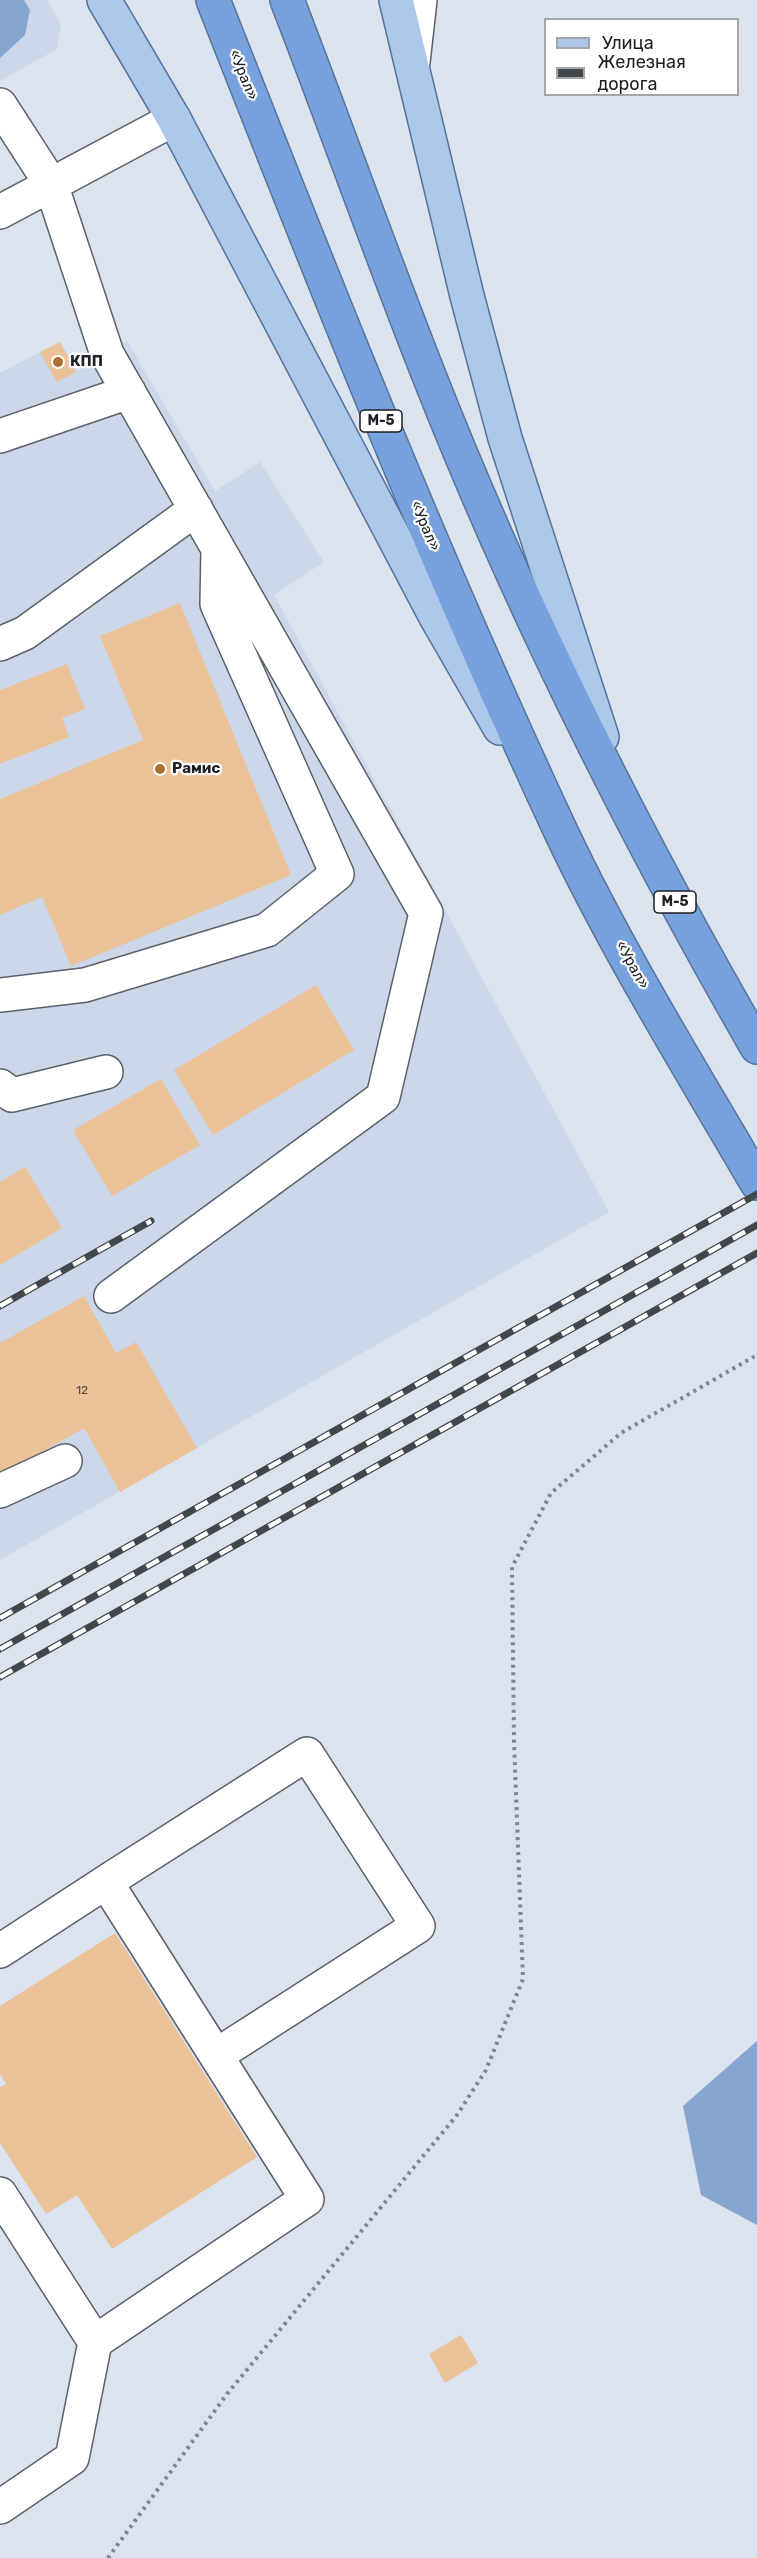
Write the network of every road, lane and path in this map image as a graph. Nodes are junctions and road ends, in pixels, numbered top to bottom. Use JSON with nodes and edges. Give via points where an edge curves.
{"nodes":[{"id":1,"x":104,"y":0,"type":"edge"},
{"id":2,"x":213,"y":0,"type":"edge"},
{"id":3,"x":287,"y":0,"type":"edge"},
{"id":4,"x":396,"y":0,"type":"edge"},
{"id":5,"x":420,"y":0,"type":"edge"},
{"id":6,"x":412,"y":72,"type":"junction"},
{"id":7,"x":0,"y":105,"type":"edge"},
{"id":8,"x":174,"y":119,"type":"junction"},
{"id":9,"x":51,"y":184,"type":"junction"},
{"id":10,"x":0,"y":212,"type":"edge"},
{"id":11,"x":129,"y":392,"type":"junction"},
{"id":12,"x":0,"y":436,"type":"edge"},
{"id":13,"x":196,"y":509,"type":"junction"},
{"id":14,"x":218,"y":548,"type":"junction"},
{"id":15,"x":0,"y":644,"type":"edge"},
{"id":16,"x":622,"y":801,"type":"junction"},
{"id":17,"x":563,"y":837,"type":"junction"},
{"id":18,"x":0,"y":995,"type":"edge"},
{"id":19,"x":757,"y":1047,"type":"edge"},
{"id":20,"x":106,"y":1071,"type":"dead end"},
{"id":21,"x":0,"y":1086,"type":"edge"},
{"id":22,"x":757,"y":1183,"type":"edge"},
{"id":23,"x":111,"y":1296,"type":"dead end"},
{"id":24,"x":65,"y":1461,"type":"dead end"},
{"id":25,"x":0,"y":1491,"type":"edge"},
{"id":26,"x":106,"y":1882,"type":"junction"},
{"id":27,"x":0,"y":1951,"type":"edge"},
{"id":28,"x":217,"y":2055,"type":"junction"},
{"id":29,"x":0,"y":2194,"type":"edge"},
{"id":30,"x":94,"y":2342,"type":"junction"},
{"id":31,"x":0,"y":2507,"type":"edge"}],
"edges":[{"from":1,"to":8,"type":"main road"},
{"from":2,"to":17,"type":"highway","name":"«Урал»","number":"М-5","via":[[373,402]]},
{"from":3,"to":16,"type":"highway","number":"М-5","via":[[433,385],[511,570]]},
{"from":4,"to":6,"type":"main road"},
{"from":5,"to":6,"type":"lane"},
{"from":6,"to":16,"type":"main road","via":[[505,438]]},
{"from":7,"to":9,"type":"lane"},
{"from":8,"to":9,"type":"lane"},
{"from":8,"to":17,"type":"main road","via":[[436,617]]},
{"from":9,"to":10,"type":"lane"},
{"from":9,"to":11,"type":"lane","via":[[106,354]]},
{"from":11,"to":12,"type":"lane"},
{"from":11,"to":13,"type":"lane"},
{"from":13,"to":14,"type":"lane"},
{"from":13,"to":15,"type":"lane","via":[[25,633]]},
{"from":14,"to":18,"type":"lane","via":[[217,604],[337,874],[267,930],[85,985]]},
{"from":14,"to":23,"type":"lane","via":[[426,913],[382,1097]]},
{"from":16,"to":19,"type":"highway","number":"М-5"},
{"from":17,"to":22,"type":"highway","name":"«Урал»","number":"М-5","via":[[671,1036]]},
{"from":20,"to":21,"type":"lane","via":[[12,1095]]},
{"from":24,"to":25,"type":"lane"},
{"from":26,"to":27,"type":"lane"},
{"from":26,"to":28,"type":"lane"},
{"from":26,"to":28,"type":"lane","via":[[307,1754],[418,1926]]},
{"from":28,"to":30,"type":"lane","via":[[307,2199]]},
{"from":29,"to":30,"type":"lane"},
{"from":30,"to":31,"type":"lane","via":[[72,2458]]}]}
